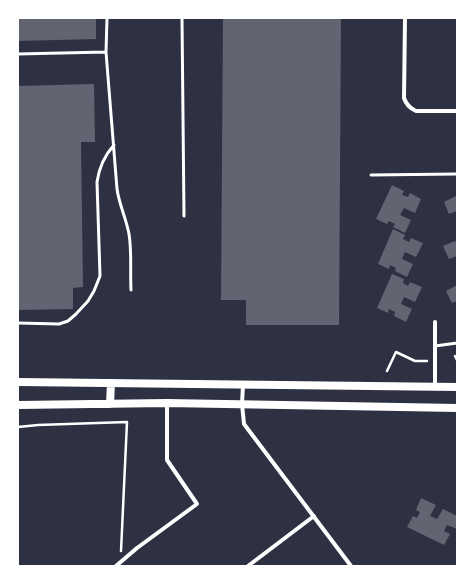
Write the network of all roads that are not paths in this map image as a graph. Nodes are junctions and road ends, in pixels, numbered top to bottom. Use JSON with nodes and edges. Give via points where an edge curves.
{"nodes":[{"id":1,"x":107,"y":18,"type":"edge"},
{"id":2,"x":182,"y":18,"type":"edge"},
{"id":3,"x":405,"y":18,"type":"edge"},
{"id":4,"x":106,"y":52,"type":"junction"},
{"id":5,"x":18,"y":54,"type":"edge"},
{"id":6,"x":457,"y":111,"type":"edge"},
{"id":7,"x":114,"y":144,"type":"junction"},
{"id":8,"x":457,"y":174,"type":"edge"},
{"id":9,"x":371,"y":175,"type":"dead end"},
{"id":10,"x":184,"y":216,"type":"dead end"},
{"id":11,"x":131,"y":290,"type":"dead end"},
{"id":12,"x":435,"y":322,"type":"dead end"},
{"id":13,"x":18,"y":323,"type":"edge"},
{"id":14,"x":457,"y":343,"type":"edge"},
{"id":15,"x":435,"y":346,"type":"junction"},
{"id":16,"x":18,"y":382,"type":"edge"},
{"id":17,"x":111,"y":382,"type":"junction"},
{"id":18,"x":242,"y":385,"type":"junction"},
{"id":19,"x":435,"y":387,"type":"junction"},
{"id":20,"x":457,"y":387,"type":"edge"},
{"id":21,"x":167,"y":403,"type":"junction"},
{"id":22,"x":110,"y":404,"type":"junction"},
{"id":23,"x":242,"y":404,"type":"junction"},
{"id":24,"x":18,"y":405,"type":"edge"},
{"id":25,"x":457,"y":408,"type":"edge"},
{"id":26,"x":314,"y":516,"type":"junction"},
{"id":27,"x":116,"y":566,"type":"edge"},
{"id":28,"x":248,"y":566,"type":"edge"},
{"id":29,"x":351,"y":566,"type":"edge"}],
"edges":[{"from":1,"to":4,"type":"lane"},
{"from":2,"to":10,"type":"lane"},
{"from":3,"to":6,"type":"street","via":[[406,104],[420,112]]},
{"from":4,"to":5,"type":"lane"},
{"from":4,"to":7,"type":"lane"},
{"from":7,"to":11,"type":"lane","via":[[118,198],[130,241]]},
{"from":7,"to":13,"type":"lane","via":[[105,158],[97,182],[100,276],[94,291],[88,302],[68,321],[59,324]]},
{"from":8,"to":9,"type":"lane"},
{"from":12,"to":15,"type":"street"},
{"from":14,"to":15,"type":"lane"},
{"from":15,"to":19,"type":"street"},
{"from":16,"to":17,"type":"main road"},
{"from":17,"to":18,"type":"main road"},
{"from":17,"to":22,"type":"main road"},
{"from":18,"to":19,"type":"main road"},
{"from":18,"to":23,"type":"street"},
{"from":19,"to":20,"type":"main road"},
{"from":21,"to":22,"type":"main road"},
{"from":21,"to":23,"type":"main road"},
{"from":21,"to":27,"type":"street","via":[[167,460],[197,504]]},
{"from":22,"to":24,"type":"main road"},
{"from":23,"to":25,"type":"main road"},
{"from":23,"to":26,"type":"street","via":[[244,424]]},
{"from":26,"to":28,"type":"street"},
{"from":26,"to":29,"type":"street"}]}
